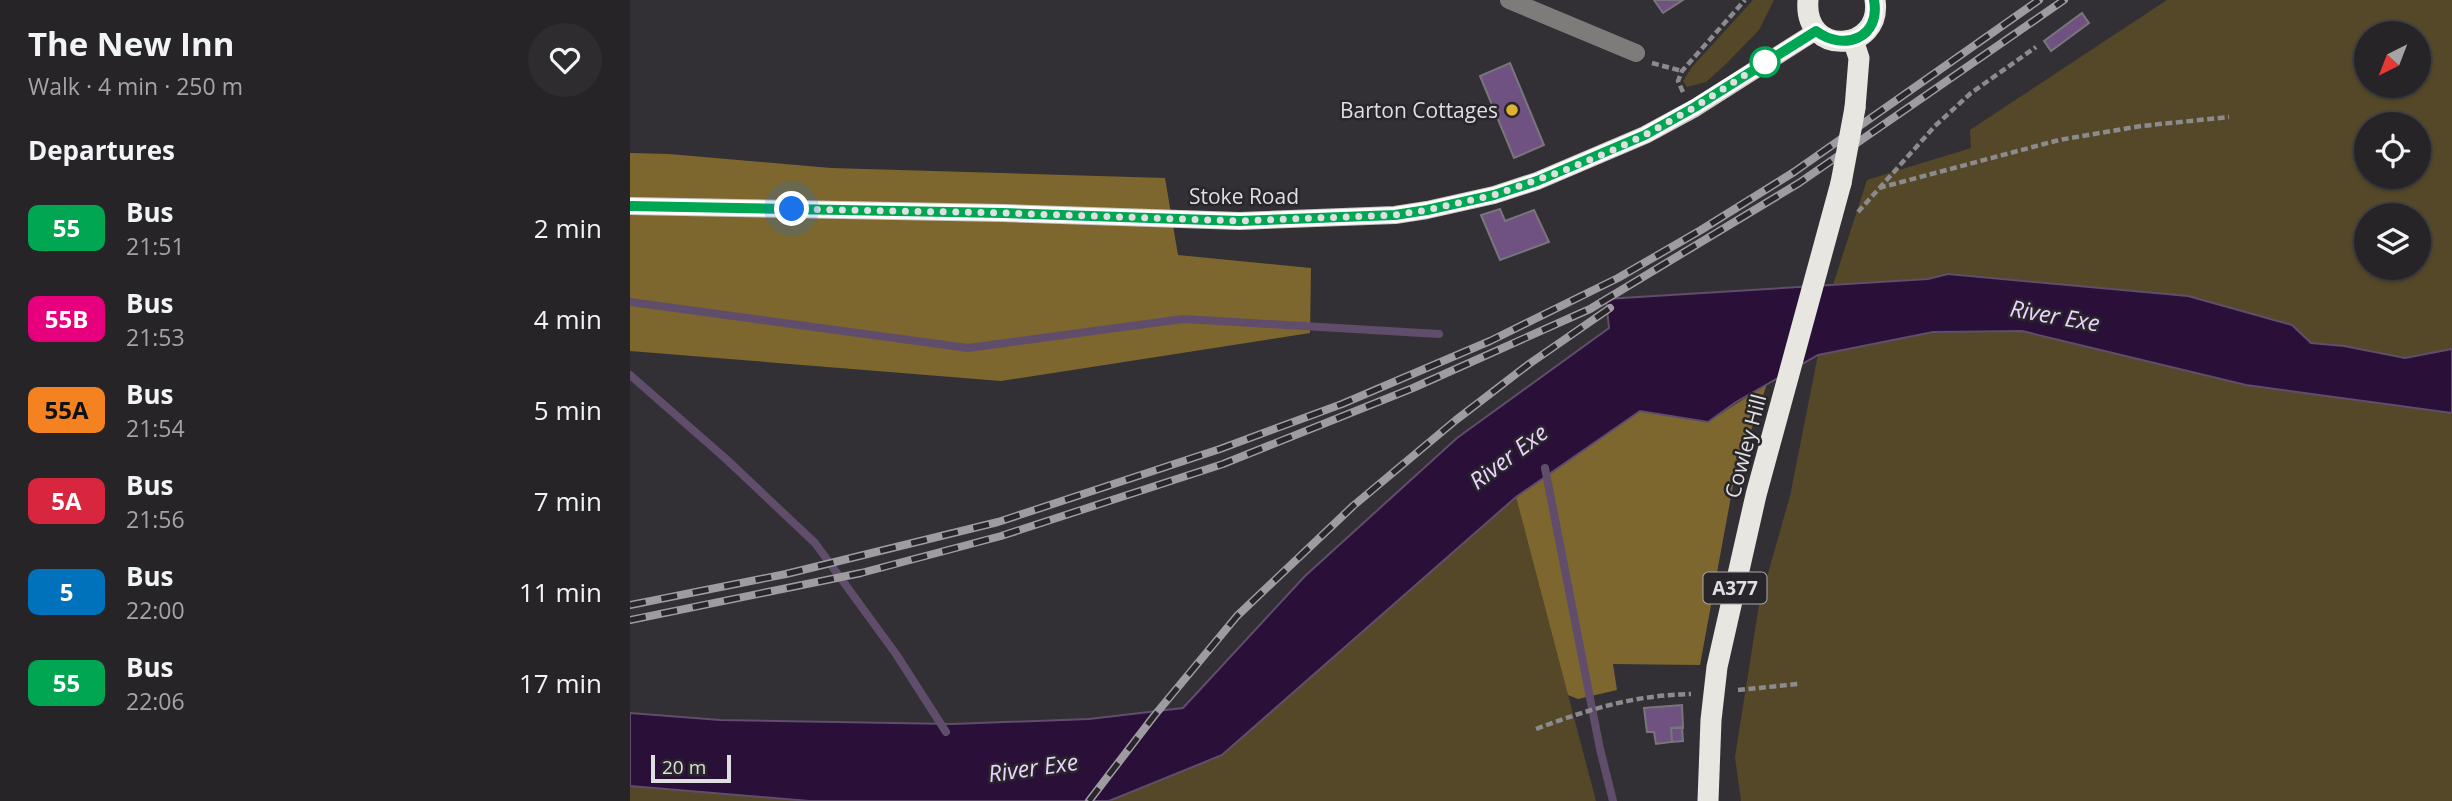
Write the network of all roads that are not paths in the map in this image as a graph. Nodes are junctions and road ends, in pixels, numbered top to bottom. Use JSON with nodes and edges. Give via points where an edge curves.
{"nodes":[{"id":1,"x":1510,"y":0,"type":"edge"},
{"id":2,"x":1808,"y":0,"type":"edge"},
{"id":3,"x":1874,"y":0,"type":"edge"},
{"id":4,"x":1816,"y":31,"type":"junction"},
{"id":5,"x":1853,"y":40,"type":"junction"},
{"id":6,"x":1636,"y":53,"type":"road end"},
{"id":7,"x":630,"y":206,"type":"edge"},
{"id":8,"x":1708,"y":801,"type":"edge"}],
"edges":[{"from":1,"to":6,"type":"street"},
{"from":2,"to":4,"type":"highway","via":[[1807,11]]},
{"from":3,"to":5,"type":"highway","via":[[1871,26]]},
{"from":4,"to":5,"type":"highway","via":[[1834,41]]},
{"from":4,"to":7,"type":"main road","name":"Stoke Road","via":[[1634,141],[1537,181],[1452,206],[1395,215],[1240,221]]},
{"from":5,"to":8,"type":"highway","name":"Cowley Hill","number":"A377","bridge":true,"via":[[1859,58],[1855,108],[1840,183],[1756,495],[1717,667]]}]}
